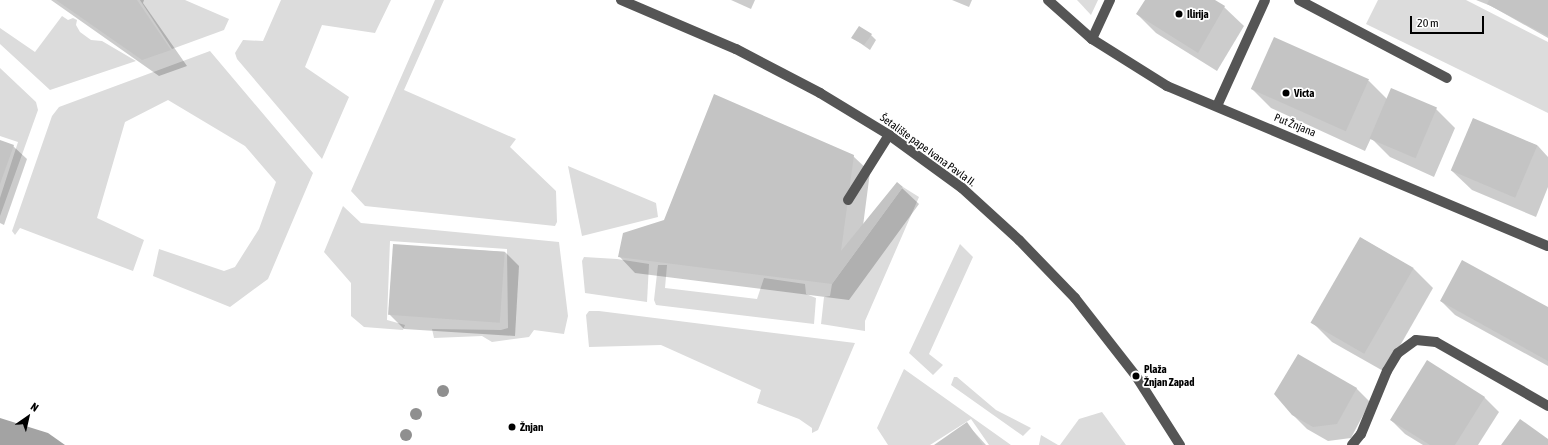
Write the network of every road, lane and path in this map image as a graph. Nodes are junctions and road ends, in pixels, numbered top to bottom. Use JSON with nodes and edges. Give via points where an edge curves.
{"nodes":[{"id":1,"x":622,"y":0,"type":"edge"},
{"id":2,"x":1048,"y":0,"type":"edge"},
{"id":3,"x":1110,"y":0,"type":"edge"},
{"id":4,"x":1265,"y":0,"type":"edge"},
{"id":5,"x":1299,"y":0,"type":"edge"},
{"id":6,"x":1092,"y":39,"type":"junction"},
{"id":7,"x":1447,"y":78,"type":"dead end"},
{"id":8,"x":1217,"y":106,"type":"junction"},
{"id":9,"x":889,"y":135,"type":"junction"},
{"id":10,"x":848,"y":200,"type":"dead end"},
{"id":11,"x":1548,"y":246,"type":"edge"},
{"id":12,"x":1548,"y":406,"type":"edge"},
{"id":13,"x":1180,"y":445,"type":"edge"},
{"id":14,"x":1352,"y":445,"type":"edge"}],
"edges":[{"from":1,"to":9,"type":"street","name":"Šetalište pape Ivana Pavla II.","via":[[767,64]]},
{"from":2,"to":6,"type":"street","name":"Put Žnjana"},
{"from":3,"to":6,"type":"street"},
{"from":4,"to":8,"type":"street"},
{"from":5,"to":7,"type":"street"},
{"from":6,"to":8,"type":"street","name":"Put Žnjana","via":[[1167,86]]},
{"from":8,"to":11,"type":"street","name":"Put Žnjana"},
{"from":9,"to":10,"type":"street"},
{"from":9,"to":13,"type":"street","name":"Šetalište pape Ivana Pavla II.","via":[[962,188],[1019,240],[1075,298],[1136,376]]},
{"from":12,"to":14,"type":"street","via":[[1436,342],[1416,340],[1398,353],[1387,371],[1361,434]]}]}
